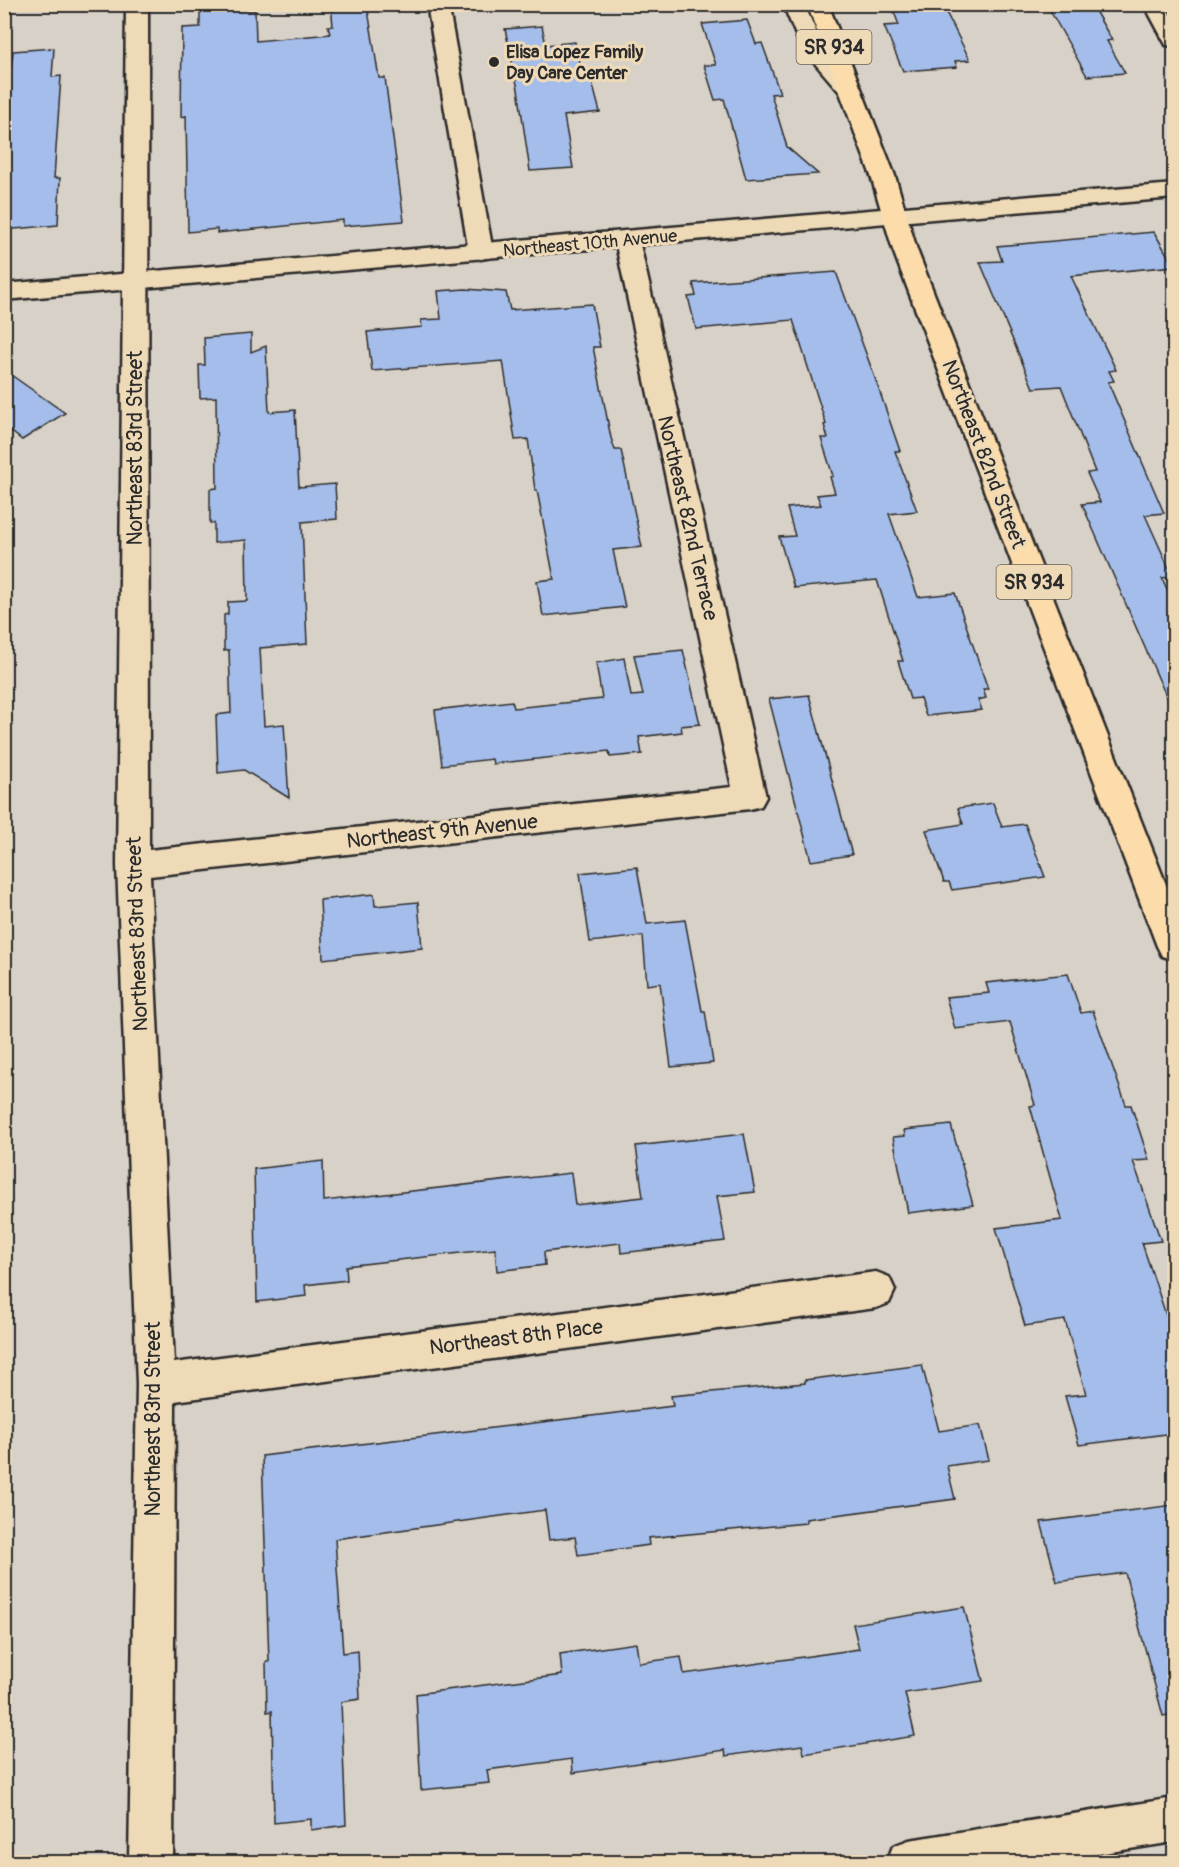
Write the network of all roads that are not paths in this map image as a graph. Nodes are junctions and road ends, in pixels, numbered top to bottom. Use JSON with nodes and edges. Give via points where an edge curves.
{"nodes":[{"id":1,"x":137,"y":4,"type":"edge"},
{"id":2,"x":437,"y":4,"type":"edge"},
{"id":3,"x":793,"y":4,"type":"edge"},
{"id":4,"x":817,"y":4,"type":"edge"},
{"id":5,"x":1154,"y":4,"type":"edge"},
{"id":6,"x":1174,"y":40,"type":"edge"},
{"id":7,"x":850,"y":90,"type":"junction"},
{"id":8,"x":1174,"y":191,"type":"edge"},
{"id":9,"x":895,"y":216,"type":"junction"},
{"id":10,"x":627,"y":240,"type":"junction"},
{"id":11,"x":481,"y":252,"type":"junction"},
{"id":12,"x":135,"y":281,"type":"junction"},
{"id":13,"x":4,"y":292,"type":"edge"},
{"id":14,"x":750,"y":797,"type":"joint"},
{"id":15,"x":133,"y":865,"type":"junction"},
{"id":16,"x":1174,"y":946,"type":"edge"},
{"id":17,"x":876,"y":1290,"type":"dead end"},
{"id":18,"x":156,"y":1384,"type":"junction"},
{"id":19,"x":1174,"y":1820,"type":"edge"},
{"id":20,"x":151,"y":1863,"type":"edge"},
{"id":21,"x":909,"y":1863,"type":"edge"}],
"edges":[{"from":1,"to":12,"type":"street","name":"Northeast 83rd Street"},
{"from":2,"to":11,"type":"street"},
{"from":3,"to":7,"type":"street","name":"Northeast 82nd Street","via":[[812,47]]},
{"from":4,"to":7,"type":"main road","number":"SR 934"},
{"from":5,"to":6,"type":"street"},
{"from":7,"to":9,"type":"main road","name":"Northeast 82nd Street","number":"SR 934"},
{"from":8,"to":9,"type":"street","name":"Northeast 10th Avenue"},
{"from":9,"to":10,"type":"street","name":"Northeast 10th Avenue"},
{"from":9,"to":16,"type":"main road","name":"Northeast 82nd Street","number":"SR 934"},
{"from":10,"to":11,"type":"street","name":"Northeast 10th Avenue"},
{"from":10,"to":14,"type":"street","name":"Northeast 82nd Terrace"},
{"from":11,"to":12,"type":"street","name":"Northeast 10th Avenue"},
{"from":12,"to":13,"type":"street","name":"Northeast 10th Avenue"},
{"from":12,"to":15,"type":"street","name":"Northeast 83rd Street"},
{"from":14,"to":15,"type":"street","name":"Northeast 9th Avenue"},
{"from":15,"to":18,"type":"street","name":"Northeast 83rd Street"},
{"from":17,"to":18,"type":"street","name":"Northeast 8th Place"},
{"from":18,"to":20,"type":"street","name":"Northeast 83rd Street"},
{"from":19,"to":21,"type":"street"}]}
